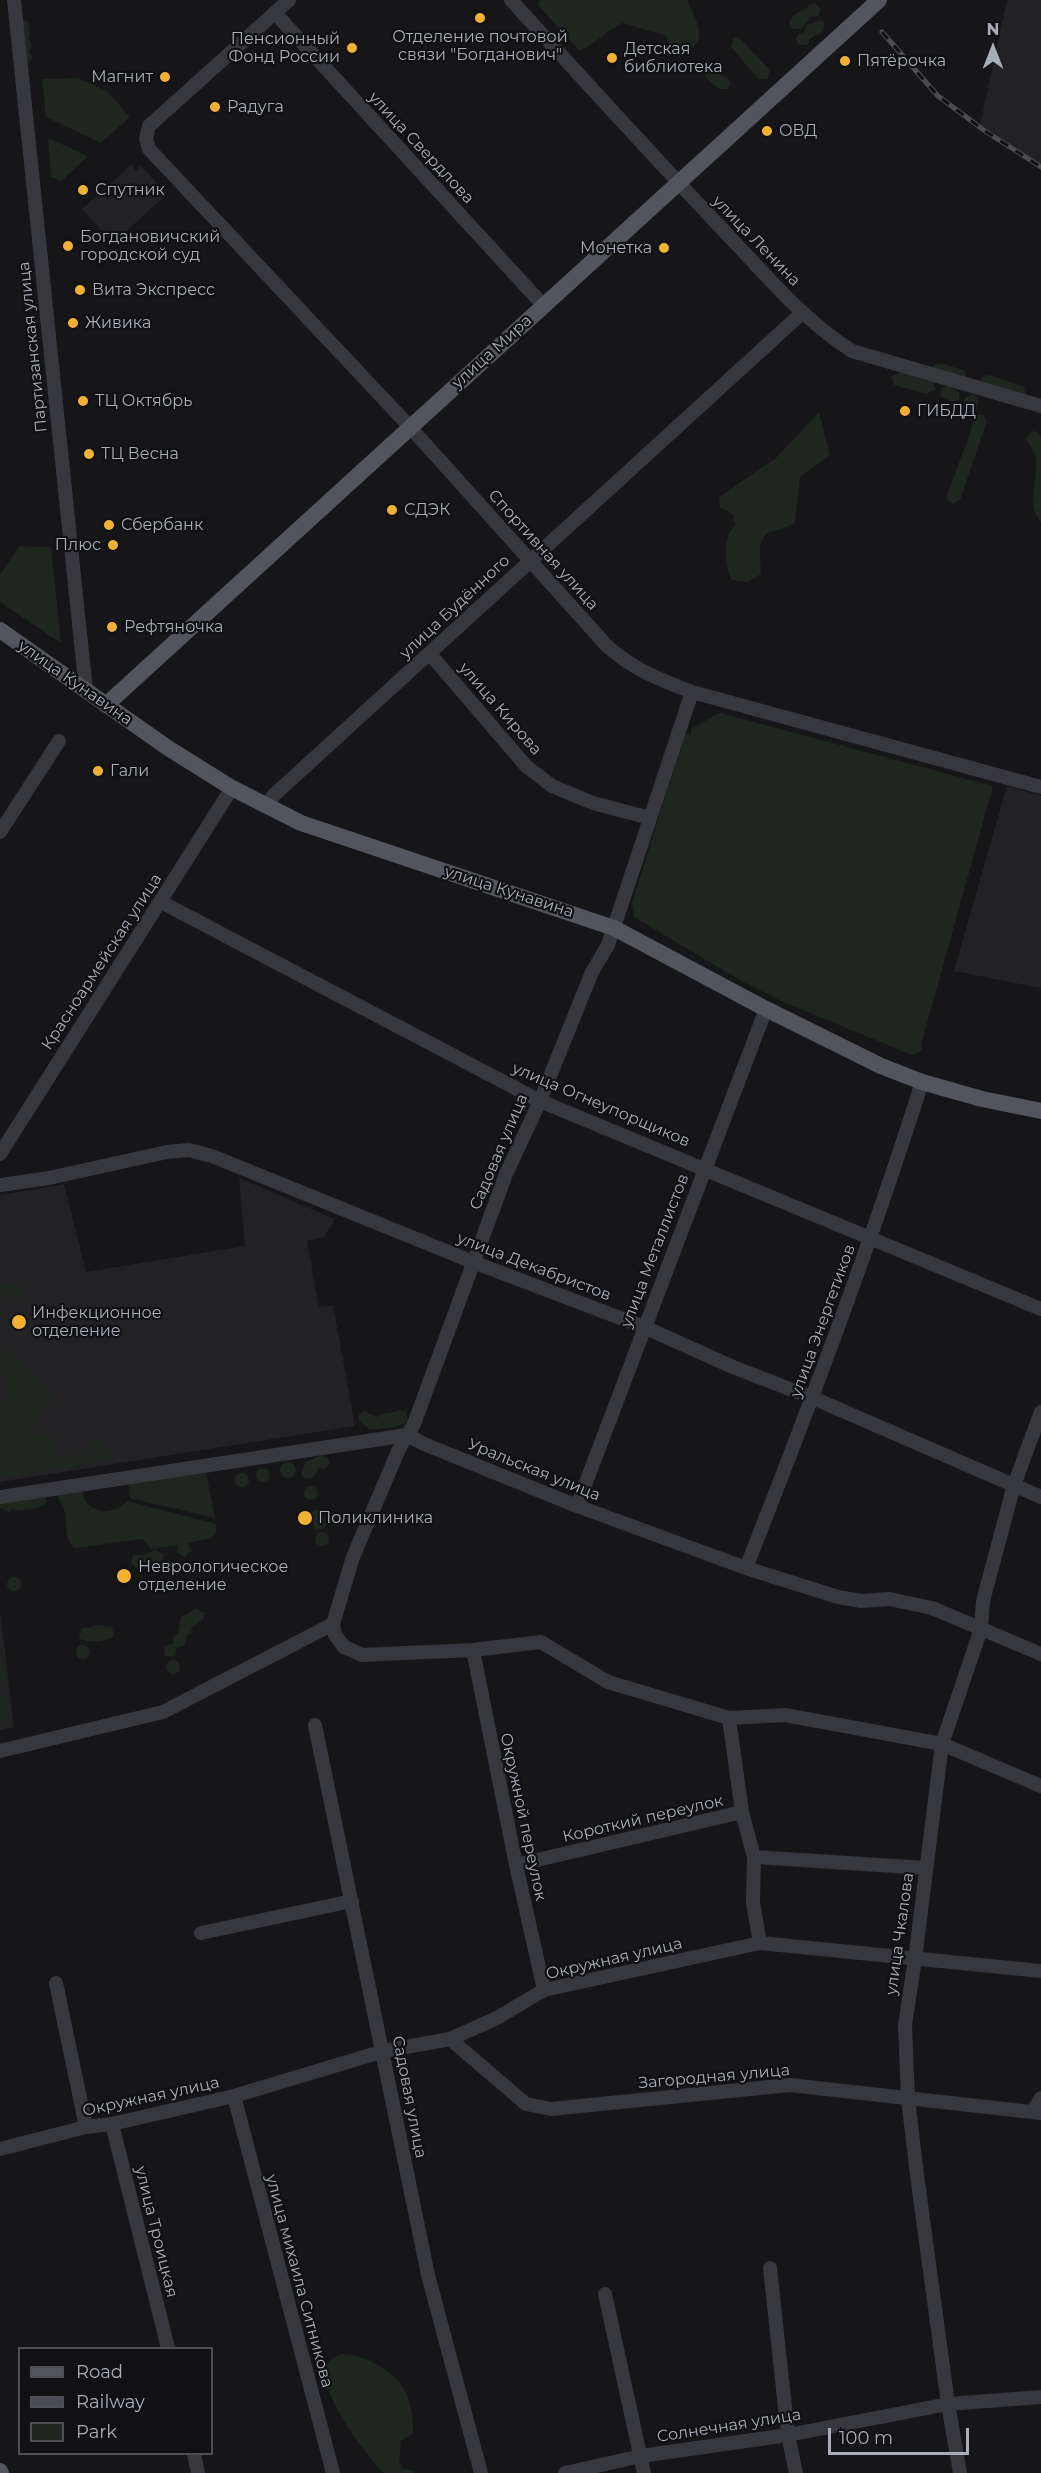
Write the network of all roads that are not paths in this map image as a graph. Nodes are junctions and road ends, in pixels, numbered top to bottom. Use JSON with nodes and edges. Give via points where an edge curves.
{"nodes":[{"id":1,"x":14,"y":0,"type":"edge"},
{"id":2,"x":289,"y":0,"type":"edge"},
{"id":3,"x":511,"y":0,"type":"edge"},
{"id":4,"x":879,"y":0,"type":"edge"},
{"id":5,"x":274,"y":13,"type":"junction"},
{"id":6,"x":678,"y":183,"type":"junction"},
{"id":7,"x":543,"y":305,"type":"junction"},
{"id":8,"x":802,"y":313,"type":"junction"},
{"id":9,"x":1041,"y":406,"type":"edge"},
{"id":10,"x":410,"y":427,"type":"junction"},
{"id":11,"x":529,"y":560,"type":"junction"},
{"id":12,"x":0,"y":630,"type":"edge"},
{"id":13,"x":430,"y":654,"type":"junction"},
{"id":14,"x":86,"y":691,"type":"junction"},
{"id":15,"x":692,"y":692,"type":"junction"},
{"id":16,"x":106,"y":705,"type":"junction"},
{"id":17,"x":60,"y":741,"type":"dead end"},
{"id":18,"x":1041,"y":787,"type":"edge"},
{"id":19,"x":232,"y":788,"type":"junction"},
{"id":20,"x":265,"y":806,"type":"junction"},
{"id":21,"x":650,"y":818,"type":"junction"},
{"id":22,"x":0,"y":832,"type":"edge"},
{"id":23,"x":161,"y":902,"type":"junction"},
{"id":24,"x":614,"y":928,"type":"junction"},
{"id":25,"x":766,"y":1009,"type":"junction"},
{"id":26,"x":922,"y":1082,"type":"junction"},
{"id":27,"x":540,"y":1101,"type":"junction"},
{"id":28,"x":1041,"y":1111,"type":"edge"},
{"id":29,"x":0,"y":1155,"type":"edge"},
{"id":30,"x":704,"y":1168,"type":"junction"},
{"id":31,"x":0,"y":1185,"type":"edge"},
{"id":32,"x":869,"y":1239,"type":"junction"},
{"id":33,"x":473,"y":1262,"type":"junction"},
{"id":34,"x":1041,"y":1310,"type":"edge"},
{"id":35,"x":644,"y":1327,"type":"junction"},
{"id":36,"x":813,"y":1398,"type":"junction"},
{"id":37,"x":1041,"y":1412,"type":"edge"},
{"id":38,"x":407,"y":1435,"type":"junction"},
{"id":39,"x":1014,"y":1485,"type":"junction"},
{"id":40,"x":0,"y":1497,"type":"edge"},
{"id":41,"x":1041,"y":1497,"type":"edge"},
{"id":42,"x":578,"y":1506,"type":"junction"},
{"id":43,"x":746,"y":1568,"type":"junction"},
{"id":44,"x":333,"y":1624,"type":"junction"},
{"id":45,"x":981,"y":1629,"type":"junction"},
{"id":46,"x":473,"y":1650,"type":"junction"},
{"id":47,"x":1041,"y":1654,"type":"edge"},
{"id":48,"x":729,"y":1718,"type":"junction"},
{"id":49,"x":315,"y":1725,"type":"dead end"},
{"id":50,"x":942,"y":1744,"type":"junction"},
{"id":51,"x":0,"y":1750,"type":"edge"},
{"id":52,"x":1041,"y":1786,"type":"edge"},
{"id":53,"x":742,"y":1812,"type":"junction"},
{"id":54,"x":754,"y":1857,"type":"junction"},
{"id":55,"x":516,"y":1865,"type":"junction"},
{"id":56,"x":926,"y":1868,"type":"junction"},
{"id":57,"x":352,"y":1901,"type":"junction"},
{"id":58,"x":201,"y":1933,"type":"dead end"},
{"id":59,"x":760,"y":1943,"type":"junction"},
{"id":60,"x":915,"y":1959,"type":"junction"},
{"id":61,"x":1041,"y":1971,"type":"edge"},
{"id":62,"x":56,"y":1983,"type":"dead end"},
{"id":63,"x":544,"y":1990,"type":"junction"},
{"id":64,"x":450,"y":2039,"type":"junction"},
{"id":65,"x":384,"y":2051,"type":"junction"},
{"id":66,"x":234,"y":2096,"type":"junction"},
{"id":67,"x":1041,"y":2097,"type":"edge"},
{"id":68,"x":908,"y":2099,"type":"junction"},
{"id":69,"x":1036,"y":2112,"type":"edge"},
{"id":70,"x":112,"y":2124,"type":"junction"},
{"id":71,"x":86,"y":2127,"type":"junction"},
{"id":72,"x":0,"y":2149,"type":"edge"},
{"id":73,"x":770,"y":2268,"type":"dead end"},
{"id":74,"x":604,"y":2294,"type":"dead end"},
{"id":75,"x":168,"y":2347,"type":"edge"},
{"id":76,"x":1041,"y":2397,"type":"edge"},
{"id":77,"x":948,"y":2404,"type":"junction"},
{"id":78,"x":788,"y":2435,"type":"junction"},
{"id":79,"x":194,"y":2455,"type":"edge"},
{"id":80,"x":641,"y":2456,"type":"junction"},
{"id":81,"x":198,"y":2473,"type":"edge"},
{"id":82,"x":333,"y":2473,"type":"edge"},
{"id":83,"x":481,"y":2473,"type":"edge"},
{"id":84,"x":565,"y":2473,"type":"edge"},
{"id":85,"x":644,"y":2473,"type":"edge"},
{"id":86,"x":796,"y":2473,"type":"edge"},
{"id":87,"x":960,"y":2473,"type":"edge"}],
"edges":[{"from":1,"to":14,"type":"street","name":"Партизанская улица"},
{"from":2,"to":5,"type":"street"},
{"from":3,"to":6,"type":"street","name":"улица Ленина"},
{"from":4,"to":6,"type":"main road","name":"улица Мира"},
{"from":5,"to":7,"type":"street","name":"улица Свердлова"},
{"from":5,"to":10,"type":"street","name":"Спортивная улица","via":[[149,126],[148,148]]},
{"from":6,"to":7,"type":"main road","name":"улица Мира"},
{"from":6,"to":8,"type":"street","name":"улица Ленина"},
{"from":7,"to":10,"type":"main road","name":"улица Мира"},
{"from":8,"to":9,"type":"street","name":"улица Ленина","via":[[852,351]]},
{"from":8,"to":11,"type":"street","name":"улица Будённого"},
{"from":10,"to":11,"type":"street","name":"Спортивная улица"},
{"from":10,"to":16,"type":"main road","name":"улица Мира"},
{"from":11,"to":13,"type":"street","name":"улица Будённого"},
{"from":11,"to":15,"type":"street","name":"Спортивная улица","via":[[627,663]]},
{"from":12,"to":14,"type":"main road","name":"улица Кунавина"},
{"from":13,"to":20,"type":"street","name":"улица Будённого"},
{"from":13,"to":21,"type":"street","name":"улица Кирова","via":[[526,766],[552,786],[593,803]]},
{"from":14,"to":16,"type":"main road","name":"улица Кунавина"},
{"from":15,"to":18,"type":"street","name":"Спортивная улица"},
{"from":15,"to":21,"type":"street","name":"Садовая улица"},
{"from":16,"to":19,"type":"main road","name":"улица Кунавина"},
{"from":17,"to":22,"type":"street"},
{"from":19,"to":20,"type":"main road","name":"улица Кунавина"},
{"from":19,"to":23,"type":"street","name":"Красноармейская улица"},
{"from":20,"to":24,"type":"main road","name":"улица Кунавина","via":[[301,824]]},
{"from":21,"to":24,"type":"street","name":"Садовая улица"},
{"from":23,"to":27,"type":"street","name":"улица Огнеупорщиков"},
{"from":23,"to":29,"type":"street","name":"Красноармейская улица"},
{"from":24,"to":25,"type":"main road","name":"улица Кунавина"},
{"from":24,"to":27,"type":"street","name":"Садовая улица"},
{"from":25,"to":26,"type":"main road","name":"улица Кунавина"},
{"from":25,"to":30,"type":"street","name":"улица Металлистов"},
{"from":26,"to":28,"type":"main road","name":"улица Кунавина","via":[[982,1100]]},
{"from":26,"to":32,"type":"street","name":"улица Энергетиков"},
{"from":27,"to":30,"type":"street","name":"улица Огнеупорщиков"},
{"from":27,"to":33,"type":"street","name":"Садовая улица","via":[[506,1174]]},
{"from":30,"to":32,"type":"street","name":"улица Огнеупорщиков"},
{"from":30,"to":35,"type":"street","name":"улица Металлистов"},
{"from":31,"to":33,"type":"street","name":"улица Декабристов","via":[[189,1150]]},
{"from":32,"to":34,"type":"street","name":"улица Огнеупорщиков"},
{"from":32,"to":36,"type":"street","name":"улица Энергетиков"},
{"from":33,"to":35,"type":"street","name":"улица Декабристов"},
{"from":33,"to":38,"type":"street","name":"Садовая улица"},
{"from":35,"to":36,"type":"street","name":"улица Декабристов"},
{"from":35,"to":42,"type":"street","name":"улица Металлистов"},
{"from":36,"to":39,"type":"street","name":"улица Декабристов"},
{"from":36,"to":43,"type":"street","name":"улица Энергетиков"},
{"from":37,"to":39,"type":"street","name":"улица Чкалова"},
{"from":38,"to":40,"type":"street"},
{"from":38,"to":42,"type":"street","name":"Уральская улица"},
{"from":38,"to":44,"type":"street","name":"Садовая улица","via":[[353,1557]]},
{"from":39,"to":41,"type":"street","name":"улица Декабристов"},
{"from":39,"to":45,"type":"street","name":"улица Чкалова","via":[[983,1601]]},
{"from":42,"to":43,"type":"street","name":"Уральская улица"},
{"from":43,"to":45,"type":"street","name":"Уральская улица","via":[[838,1597],[861,1601],[889,1599],[932,1608]]},
{"from":44,"to":46,"type":"street","via":[[338,1641],[362,1655]]},
{"from":44,"to":51,"type":"street","via":[[163,1712]]},
{"from":45,"to":47,"type":"street","name":"Уральская улица"},
{"from":45,"to":50,"type":"street","name":"улица Чкалова"},
{"from":46,"to":48,"type":"street","via":[[541,1642],[608,1682]]},
{"from":46,"to":55,"type":"street","name":"Окружной переулок"},
{"from":48,"to":50,"type":"street","via":[[785,1715]]},
{"from":48,"to":53,"type":"street"},
{"from":49,"to":57,"type":"street","name":"Садовая улица"},
{"from":50,"to":52,"type":"street"},
{"from":50,"to":56,"type":"street","name":"улица Чкалова"},
{"from":53,"to":54,"type":"street"},
{"from":53,"to":55,"type":"street","name":"Короткий переулок"},
{"from":54,"to":56,"type":"street"},
{"from":54,"to":59,"type":"street","via":[[753,1903]]},
{"from":55,"to":63,"type":"street","name":"Окружной переулок"},
{"from":56,"to":60,"type":"street","name":"улица Чкалова"},
{"from":57,"to":58,"type":"street"},
{"from":57,"to":65,"type":"street","name":"Садовая улица"},
{"from":59,"to":60,"type":"street","name":"Окружная улица"},
{"from":59,"to":63,"type":"street","name":"Окружная улица"},
{"from":60,"to":61,"type":"street","name":"Окружная улица"},
{"from":60,"to":68,"type":"street","name":"улица Чкалова","via":[[904,2025]]},
{"from":62,"to":71,"type":"street"},
{"from":63,"to":64,"type":"street","name":"Окружная улица","via":[[497,2018]]},
{"from":64,"to":65,"type":"street","name":"Окружная улица"},
{"from":64,"to":68,"type":"street","name":"Загородная улица","via":[[526,2104],[544,2108],[790,2085]]},
{"from":65,"to":66,"type":"street","name":"Окружная улица"},
{"from":65,"to":83,"type":"street","name":"Садовая улица","via":[[428,2275]]},
{"from":66,"to":70,"type":"street","name":"Окружная улица"},
{"from":66,"to":82,"type":"street","name":"улица михаила Ситникова"},
{"from":67,"to":69,"type":"street"},
{"from":68,"to":69,"type":"street","name":"Загородная улица"},
{"from":68,"to":77,"type":"street","name":"улица Чкалова"},
{"from":70,"to":71,"type":"street","name":"Окружная улица"},
{"from":70,"to":75,"type":"street","name":"улица Троицкая"},
{"from":71,"to":72,"type":"street","name":"Окружная улица"},
{"from":73,"to":78,"type":"street"},
{"from":74,"to":80,"type":"street"},
{"from":76,"to":77,"type":"street","name":"Солнечная улица"},
{"from":77,"to":78,"type":"street","name":"Солнечная улица"},
{"from":77,"to":87,"type":"street","name":"улица Чкалова"},
{"from":78,"to":80,"type":"street","name":"Солнечная улица"},
{"from":78,"to":86,"type":"street"},
{"from":79,"to":81,"type":"street"},
{"from":80,"to":84,"type":"street","name":"Солнечная улица"},
{"from":80,"to":85,"type":"street"}]}
